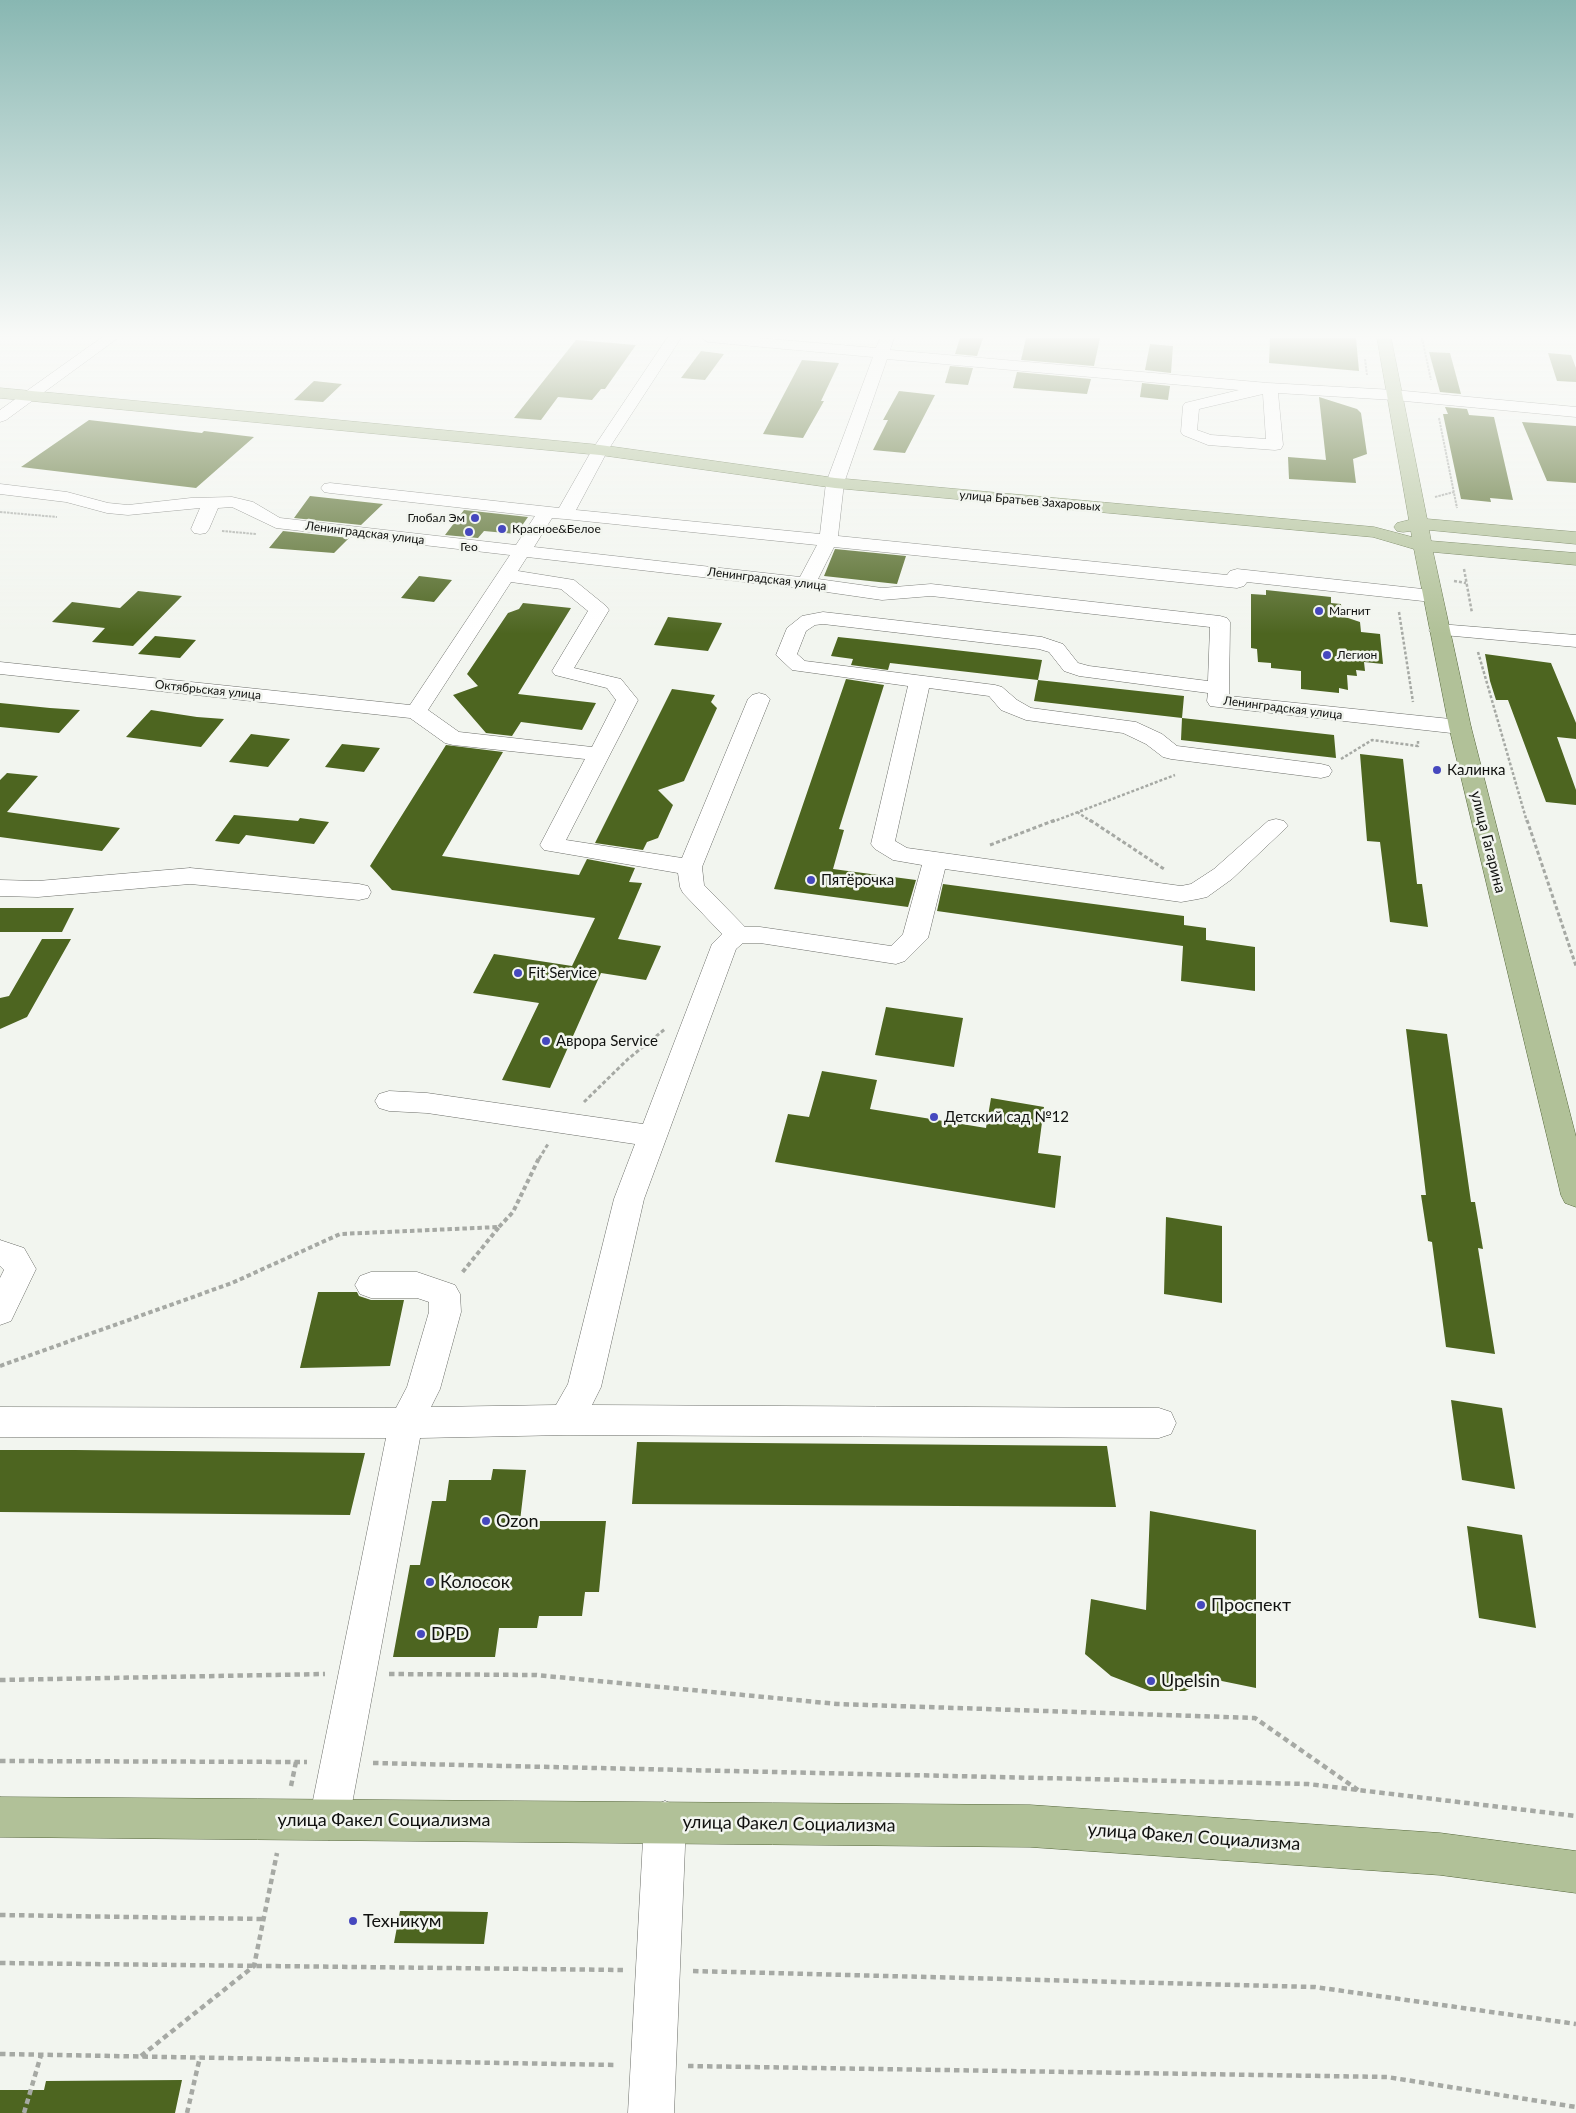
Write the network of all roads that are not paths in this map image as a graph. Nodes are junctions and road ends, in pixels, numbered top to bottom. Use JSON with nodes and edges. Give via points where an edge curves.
{"nodes":[{"id":1,"x":459,"y":437,"type":"edge"},
{"id":2,"x":609,"y":437,"type":"edge"},
{"id":3,"x":851,"y":437,"type":"edge"},
{"id":4,"x":1200,"y":437,"type":"edge"},
{"id":5,"x":1273,"y":437,"type":"edge"},
{"id":6,"x":1402,"y":437,"type":"edge"},
{"id":7,"x":600,"y":450,"type":"junction"},
{"id":8,"x":835,"y":482,"type":"junction"},
{"id":9,"x":330,"y":488,"type":"dead end"},
{"id":10,"x":0,"y":489,"type":"edge"},
{"id":11,"x":209,"y":502,"type":"junction"},
{"id":12,"x":556,"y":513,"type":"junction"},
{"id":13,"x":1419,"y":524,"type":"junction"},
{"id":14,"x":200,"y":529,"type":"dead end"},
{"id":15,"x":1374,"y":532,"type":"junction"},
{"id":16,"x":1574,"y":538,"type":"edge"},
{"id":17,"x":829,"y":539,"type":"junction"},
{"id":18,"x":1422,"y":546,"type":"junction"},
{"id":19,"x":521,"y":551,"type":"junction"},
{"id":20,"x":1576,"y":559,"type":"edge"},
{"id":21,"x":505,"y":575,"type":"junction"},
{"id":22,"x":806,"y":583,"type":"junction"},
{"id":23,"x":882,"y":594,"type":"junction"},
{"id":24,"x":1432,"y":596,"type":"junction"},
{"id":25,"x":860,"y":623,"type":"junction"},
{"id":26,"x":1439,"y":630,"type":"junction"},
{"id":27,"x":1576,"y":641,"type":"edge"},
{"id":28,"x":0,"y":668,"type":"edge"},
{"id":29,"x":920,"y":682,"type":"junction"},
{"id":30,"x":1218,"y":688,"type":"junction"},
{"id":31,"x":759,"y":699,"type":"dead end"},
{"id":32,"x":416,"y":712,"type":"junction"},
{"id":33,"x":1460,"y":727,"type":"junction"},
{"id":34,"x":599,"y":754,"type":"junction"},
{"id":35,"x":1321,"y":772,"type":"road end"},
{"id":36,"x":1276,"y":826,"type":"dead end"},
{"id":37,"x":941,"y":861,"type":"junction"},
{"id":38,"x":690,"y":867,"type":"junction"},
{"id":39,"x":0,"y":888,"type":"edge"},
{"id":40,"x":358,"y":892,"type":"dead end"},
{"id":41,"x":738,"y":934,"type":"junction"},
{"id":42,"x":389,"y":1101,"type":"dead end"},
{"id":43,"x":653,"y":1136,"type":"junction"},
{"id":44,"x":1576,"y":1195,"type":"edge"},
{"id":45,"x":0,"y":1252,"type":"edge"},
{"id":46,"x":371,"y":1284,"type":"dead end"},
{"id":47,"x":0,"y":1312,"type":"edge"},
{"id":48,"x":566,"y":1420,"type":"junction"},
{"id":49,"x":0,"y":1422,"type":"edge"},
{"id":50,"x":406,"y":1423,"type":"junction"},
{"id":51,"x":1159,"y":1423,"type":"dead end"},
{"id":52,"x":0,"y":1818,"type":"edge"},
{"id":53,"x":329,"y":1820,"type":"junction"},
{"id":54,"x":665,"y":1822,"type":"junction"},
{"id":55,"x":1576,"y":1872,"type":"edge"},
{"id":56,"x":651,"y":2113,"type":"edge"}],
"edges":[{"from":1,"to":7,"type":"main road","name":"улица Братьев Захаровых"},
{"from":2,"to":7,"type":"street"},
{"from":3,"to":8,"type":"street"},
{"from":4,"to":5,"type":"street","via":[[1274,445]]},
{"from":6,"to":13,"type":"main road","name":"улица Гагарина"},
{"from":7,"to":8,"type":"main road","name":"улица Братьев Захаровых"},
{"from":7,"to":12,"type":"street"},
{"from":8,"to":15,"type":"main road","name":"улица Братьев Захаровых"},
{"from":8,"to":17,"type":"street"},
{"from":9,"to":12,"type":"street"},
{"from":10,"to":11,"type":"street","name":"Ленинградская улица","via":[[67,497],[128,510]]},
{"from":11,"to":14,"type":"street","via":[[209,512]]},
{"from":11,"to":19,"type":"street","name":"Ленинградская улица","via":[[247,506],[276,522]]},
{"from":12,"to":17,"type":"street"},
{"from":12,"to":19,"type":"street"},
{"from":13,"to":15,"type":"main road","name":"улица Братьев Захаровых"},
{"from":13,"to":16,"type":"main road","name":"улица Братьев Захаровых"},
{"from":13,"to":18,"type":"main road","name":"улица Гагарина"},
{"from":15,"to":18,"type":"main road","name":"улица Братьев Захаровых"},
{"from":17,"to":22,"type":"street"},
{"from":17,"to":24,"type":"street","via":[[1237,582],[1237,575]]},
{"from":18,"to":20,"type":"main road","name":"улица Братьев Захаровых"},
{"from":18,"to":24,"type":"main road","name":"улица Гагарина"},
{"from":19,"to":21,"type":"street"},
{"from":19,"to":22,"type":"street","name":"Ленинградская улица"},
{"from":21,"to":32,"type":"street"},
{"from":21,"to":34,"type":"street","via":[[567,584],[599,610],[562,671],[614,683],[627,700]]},
{"from":22,"to":23,"type":"street","name":"Ленинградская улица"},
{"from":23,"to":25,"type":"street"},
{"from":23,"to":30,"type":"street","name":"Ленинградская улица","via":[[931,590],[1220,622]]},
{"from":24,"to":26,"type":"main road","name":"улица Гагарина"},
{"from":25,"to":29,"type":"street","via":[[823,618],[809,620],[797,628],[786,656],[799,666]]},
{"from":25,"to":30,"type":"street","via":[[1042,643],[1056,648],[1071,667],[1086,672]]},
{"from":26,"to":27,"type":"street"},
{"from":26,"to":33,"type":"main road","name":"улица Гагарина"},
{"from":28,"to":32,"type":"street","name":"Октябрьская улица"},
{"from":29,"to":35,"type":"street","via":[[995,691],[1009,705],[1026,714],[1128,727],[1154,739],[1171,752]]},
{"from":29,"to":37,"type":"street","via":[[883,844],[902,855]]},
{"from":30,"to":33,"type":"street","name":"Ленинградская улица","via":[[1218,701]]},
{"from":31,"to":38,"type":"street"},
{"from":32,"to":34,"type":"street","via":[[453,738]]},
{"from":33,"to":44,"type":"main road","name":"улица Гагарина"},
{"from":34,"to":38,"type":"street","via":[[552,845]]},
{"from":36,"to":37,"type":"street","via":[[1223,874],[1198,890],[1181,894]]},
{"from":37,"to":41,"type":"street","via":[[915,938],[896,955],[760,934]]},
{"from":38,"to":41,"type":"street","via":[[692,887]]},
{"from":39,"to":40,"type":"street","via":[[190,876]]},
{"from":41,"to":43,"type":"street","via":[[725,944]]},
{"from":42,"to":43,"type":"street","via":[[427,1103]]},
{"from":43,"to":48,"type":"street","via":[[629,1199],[584,1387]]},
{"from":45,"to":47,"type":"street","via":[[13,1257],[20,1269]]},
{"from":46,"to":50,"type":"street","via":[[417,1284],[444,1294],[445,1312],[424,1389]]},
{"from":48,"to":50,"type":"street"},
{"from":48,"to":51,"type":"street"},
{"from":49,"to":50,"type":"street"},
{"from":50,"to":53,"type":"street"},
{"from":52,"to":53,"type":"main road","name":"улица Факел Социализма"},
{"from":53,"to":54,"type":"main road","name":"улица Факел Социализма"},
{"from":54,"to":55,"type":"main road","name":"улица Факел Социализма","via":[[1030,1826],[1440,1854]]},
{"from":54,"to":56,"type":"street"}]}
